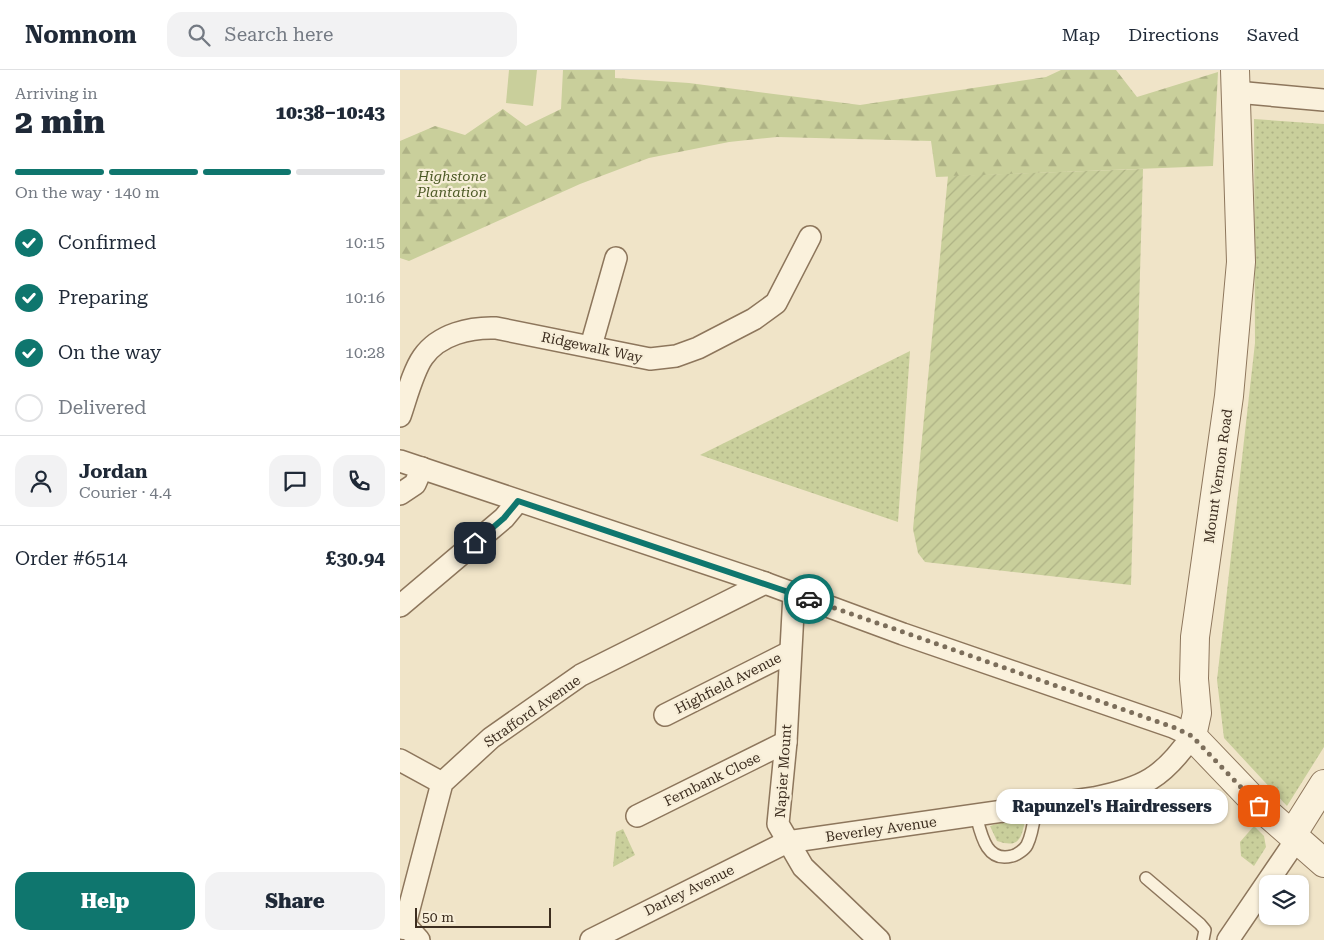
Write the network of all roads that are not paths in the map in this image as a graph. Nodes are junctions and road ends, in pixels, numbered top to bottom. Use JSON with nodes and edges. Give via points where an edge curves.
{"nodes":[{"id":1,"x":1236,"y":81,"type":"edge"},
{"id":2,"x":1324,"y":100,"type":"edge"},
{"id":3,"x":810,"y":237,"type":"dead end"},
{"id":4,"x":616,"y":258,"type":"dead end"},
{"id":5,"x":591,"y":346,"type":"junction"},
{"id":6,"x":400,"y":416,"type":"edge"},
{"id":7,"x":400,"y":461,"type":"edge"},
{"id":8,"x":422,"y":468,"type":"junction"},
{"id":9,"x":400,"y":494,"type":"edge"},
{"id":10,"x":518,"y":501,"type":"junction"},
{"id":11,"x":764,"y":583,"type":"junction"},
{"id":12,"x":794,"y":594,"type":"junction"},
{"id":13,"x":400,"y":606,"type":"edge"},
{"id":14,"x":790,"y":652,"type":"junction"},
{"id":15,"x":665,"y":715,"type":"dead end"},
{"id":16,"x":1192,"y":736,"type":"junction"},
{"id":17,"x":786,"y":742,"type":"junction"},
{"id":18,"x":400,"y":760,"type":"edge"},
{"id":19,"x":442,"y":782,"type":"junction"},
{"id":20,"x":1324,"y":784,"type":"edge"},
{"id":21,"x":1036,"y":806,"type":"junction"},
{"id":22,"x":976,"y":815,"type":"junction"},
{"id":23,"x":637,"y":816,"type":"dead end"},
{"id":24,"x":1294,"y":837,"type":"junction"},
{"id":25,"x":787,"y":842,"type":"junction"},
{"id":26,"x":1324,"y":863,"type":"edge"},
{"id":27,"x":1146,"y":878,"type":"dead end"},
{"id":28,"x":408,"y":932,"type":"edge"},
{"id":29,"x":877,"y":938,"type":"edge"},
{"id":30,"x":591,"y":940,"type":"edge"},
{"id":31,"x":852,"y":940,"type":"edge"},
{"id":32,"x":1203,"y":940,"type":"edge"},
{"id":33,"x":1228,"y":940,"type":"edge"}],
"edges":[{"from":1,"to":2,"type":"street"},
{"from":1,"to":16,"type":"street","name":"Mount Vernon Road","via":[[1241,262],[1229,396],[1195,637],[1197,713]]},
{"from":3,"to":5,"type":"street","name":"Ridgewalk Way","via":[[776,303],[754,319],[698,348],[676,356],[650,359]]},
{"from":4,"to":5,"type":"street"},
{"from":5,"to":6,"type":"street","name":"Ridgewalk Way","via":[[496,328],[474,328],[447,338],[422,358]]},
{"from":7,"to":8,"type":"street"},
{"from":8,"to":9,"type":"street","via":[[415,484]]},
{"from":8,"to":10,"type":"street"},
{"from":10,"to":11,"type":"street"},
{"from":10,"to":13,"type":"street","via":[[504,518]]},
{"from":11,"to":12,"type":"street"},
{"from":11,"to":19,"type":"street","name":"Strafford Avenue","via":[[581,675],[491,738]]},
{"from":12,"to":14,"type":"street","name":"Napier Mount"},
{"from":12,"to":16,"type":"street"},
{"from":14,"to":15,"type":"street","name":"Highfield Avenue"},
{"from":14,"to":17,"type":"street","name":"Napier Mount"},
{"from":16,"to":21,"type":"street","name":"Beverley Avenue","via":[[1178,757],[1152,779],[1128,792]]},
{"from":16,"to":24,"type":"street","via":[[1259,806]]},
{"from":17,"to":23,"type":"street","name":"Fernbank Close"},
{"from":17,"to":25,"type":"street","name":"Napier Mount","via":[[778,824]]},
{"from":18,"to":19,"type":"street"},
{"from":19,"to":28,"type":"street"},
{"from":20,"to":24,"type":"street"},
{"from":21,"to":22,"type":"street","name":"Beverley Avenue"},
{"from":21,"to":22,"type":"lane","via":[[1032,834],[1026,847],[1014,856],[1001,858],[984,843]]},
{"from":22,"to":25,"type":"street","name":"Beverley Avenue"},
{"from":24,"to":26,"type":"street"},
{"from":24,"to":33,"type":"street","via":[[1290,849]]},
{"from":25,"to":29,"type":"street","name":"Napier Mount","via":[[803,867]]},
{"from":25,"to":30,"type":"street","name":"Darley Avenue"},
{"from":27,"to":32,"type":"lane","via":[[1200,924],[1204,930]]},
{"from":29,"to":31,"type":"street"}]}
